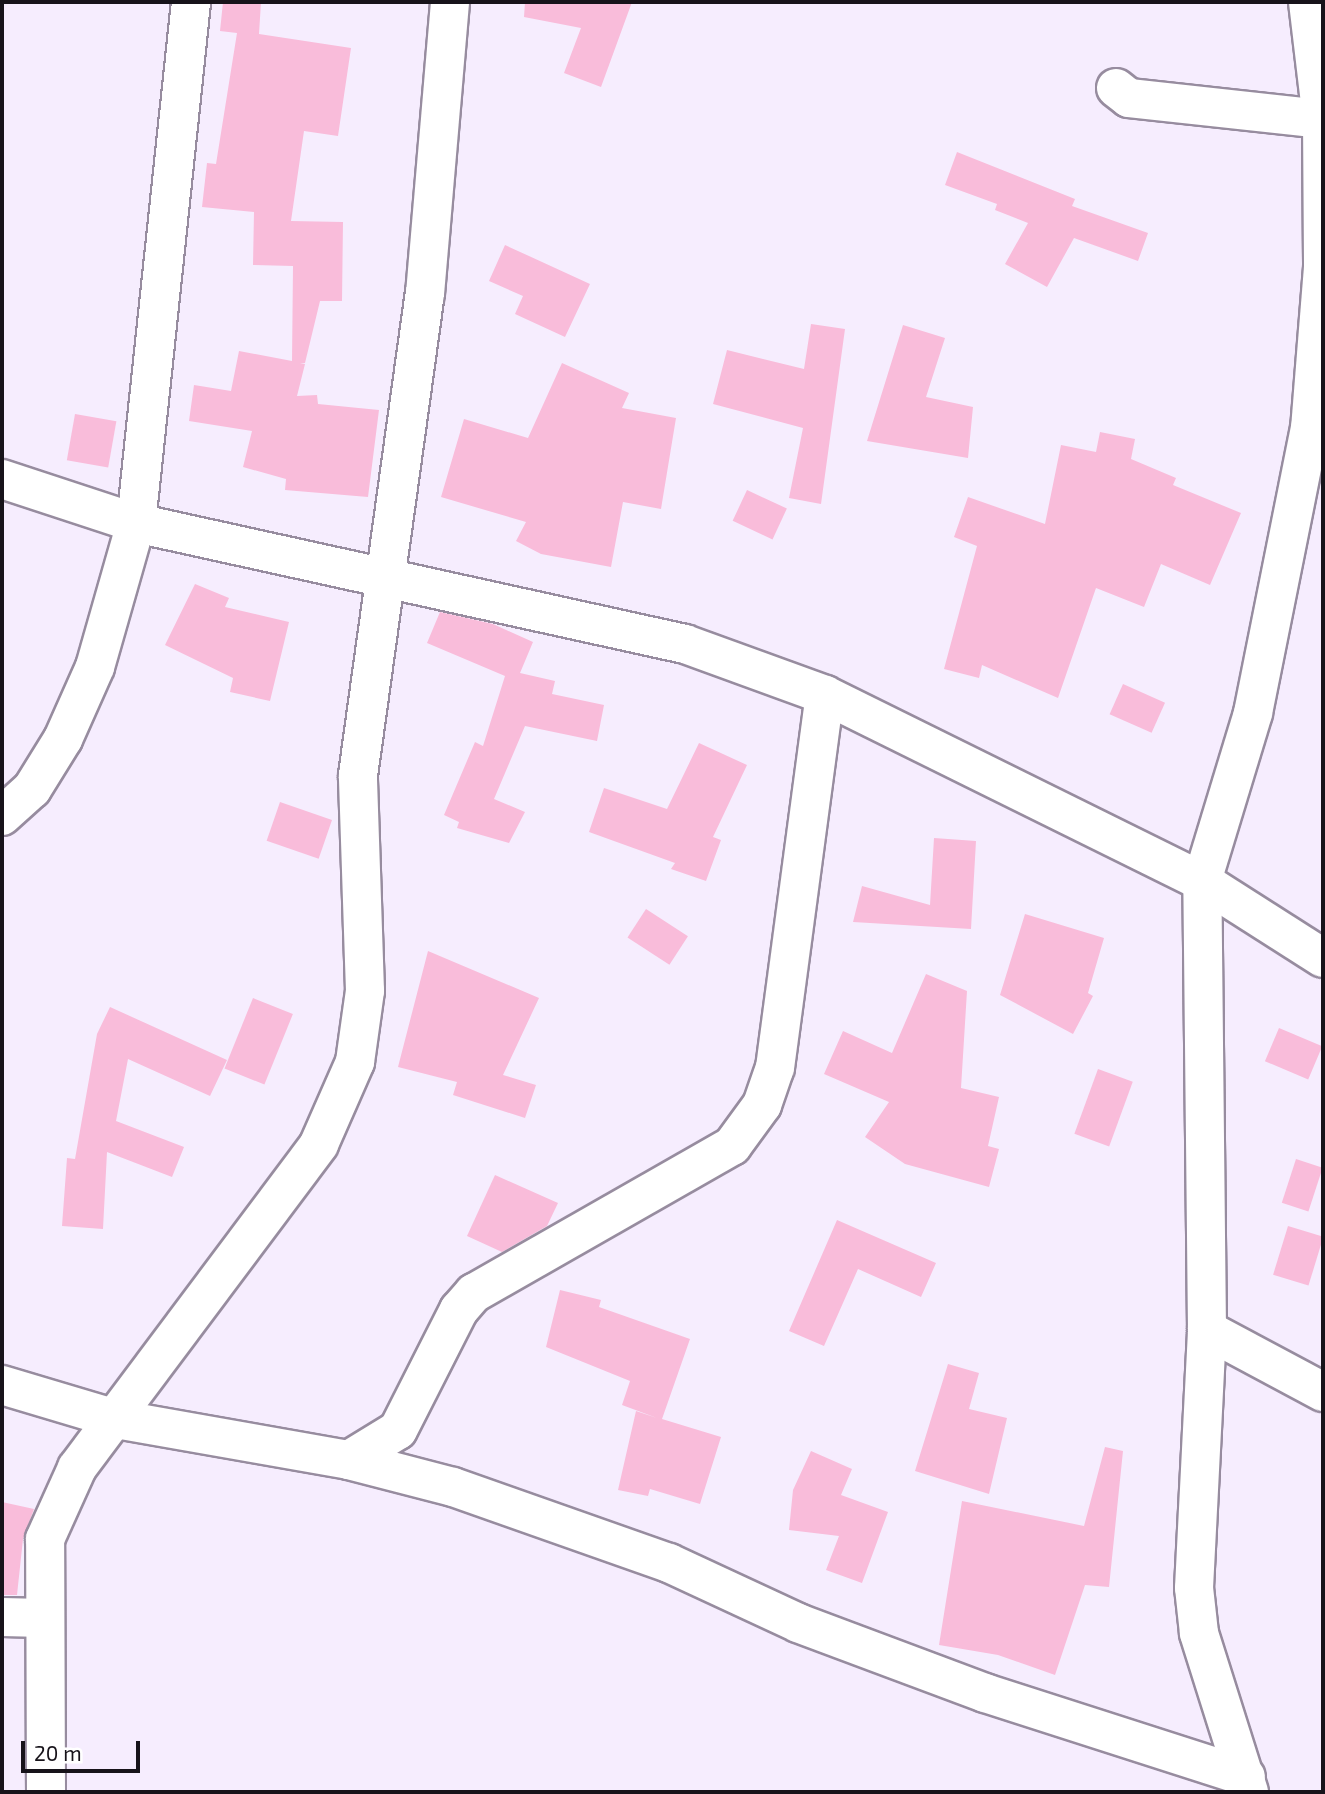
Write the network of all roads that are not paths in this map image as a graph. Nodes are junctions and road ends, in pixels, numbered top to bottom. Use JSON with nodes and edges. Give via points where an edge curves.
{"nodes":[{"id":1,"x":191,"y":2,"type":"edge"},
{"id":2,"x":450,"y":2,"type":"edge"},
{"id":3,"x":1308,"y":2,"type":"edge"},
{"id":4,"x":1116,"y":88,"type":"dead end"},
{"id":5,"x":1322,"y":119,"type":"edge"},
{"id":6,"x":1323,"y":266,"type":"edge"},
{"id":7,"x":2,"y":479,"type":"edge"},
{"id":8,"x":136,"y":523,"type":"junction"},
{"id":9,"x":389,"y":577,"type":"junction"},
{"id":10,"x":825,"y":695,"type":"junction"},
{"id":11,"x":2,"y":816,"type":"edge"},
{"id":12,"x":1202,"y":881,"type":"junction"},
{"id":13,"x":1323,"y":958,"type":"edge"},
{"id":14,"x":1206,"y":1330,"type":"junction"},
{"id":15,"x":2,"y":1385,"type":"edge"},
{"id":16,"x":1323,"y":1392,"type":"edge"},
{"id":17,"x":116,"y":1419,"type":"junction"},
{"id":18,"x":349,"y":1460,"type":"junction"},
{"id":19,"x":2,"y":1617,"type":"edge"},
{"id":20,"x":44,"y":1618,"type":"junction"},
{"id":21,"x":1247,"y":1784,"type":"edge"},
{"id":22,"x":47,"y":1792,"type":"edge"}],
"edges":[{"from":1,"to":8,"type":"street"},
{"from":2,"to":9,"type":"street","via":[[425,294]]},
{"from":3,"to":5,"type":"street"},
{"from":4,"to":5,"type":"street","via":[[1129,98]]},
{"from":5,"to":6,"type":"street"},
{"from":6,"to":12,"type":"street","via":[[1310,429],[1253,713]]},
{"from":7,"to":8,"type":"street"},
{"from":8,"to":9,"type":"street"},
{"from":8,"to":11,"type":"street","via":[[94,667],[63,739],[32,789]]},
{"from":9,"to":10,"type":"street","via":[[685,644]]},
{"from":9,"to":17,"type":"street","via":[[358,775],[365,991],[355,1062],[319,1144]]},
{"from":10,"to":12,"type":"street"},
{"from":10,"to":18,"type":"street","via":[[775,1068],[762,1105],[732,1146],[474,1293],[459,1310],[398,1430]]},
{"from":12,"to":13,"type":"street"},
{"from":12,"to":14,"type":"street"},
{"from":14,"to":16,"type":"street"},
{"from":14,"to":21,"type":"street","via":[[1194,1588],[1199,1633]]},
{"from":15,"to":17,"type":"street"},
{"from":17,"to":18,"type":"street"},
{"from":17,"to":20,"type":"street","via":[[77,1468],[45,1539]]},
{"from":18,"to":21,"type":"street","via":[[453,1487],[668,1563],[798,1623]]},
{"from":19,"to":20,"type":"street"},
{"from":20,"to":22,"type":"street"}]}
